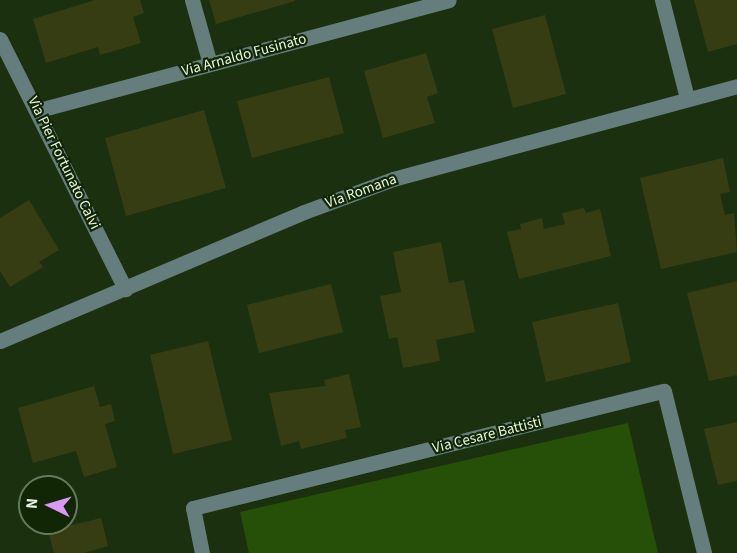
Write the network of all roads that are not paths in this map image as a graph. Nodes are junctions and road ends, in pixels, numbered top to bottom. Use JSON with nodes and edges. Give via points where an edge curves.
{"nodes":[{"id":1,"x":192,"y":0,"type":"edge"},
{"id":2,"x":449,"y":0,"type":"edge"},
{"id":3,"x":662,"y":0,"type":"edge"},
{"id":4,"x":0,"y":39,"type":"edge"},
{"id":5,"x":210,"y":63,"type":"junction"},
{"id":6,"x":737,"y":86,"type":"edge"},
{"id":7,"x":687,"y":98,"type":"junction"},
{"id":8,"x":39,"y":110,"type":"junction"},
{"id":9,"x":126,"y":289,"type":"junction"},
{"id":10,"x":0,"y":341,"type":"edge"},
{"id":11,"x":202,"y":553,"type":"edge"},
{"id":12,"x":704,"y":553,"type":"edge"}],
"edges":[{"from":1,"to":5,"type":"street"},
{"from":2,"to":5,"type":"street","name":"Via Arnaldo Fusinato"},
{"from":3,"to":7,"type":"street"},
{"from":4,"to":8,"type":"street","name":"Via Pier Fortunato Calvi"},
{"from":5,"to":8,"type":"street","name":"Via Arnaldo Fusinato"},
{"from":6,"to":7,"type":"street","name":"Via Romana"},
{"from":7,"to":9,"type":"street","name":"Via Romana","via":[[393,179],[304,212]]},
{"from":8,"to":9,"type":"street","name":"Via Pier Fortunato Calvi"},
{"from":9,"to":10,"type":"street","name":"Via Romana"},
{"from":11,"to":12,"type":"street","name":"Via Cesare Battisti","via":[[193,508],[664,391]]}]}
